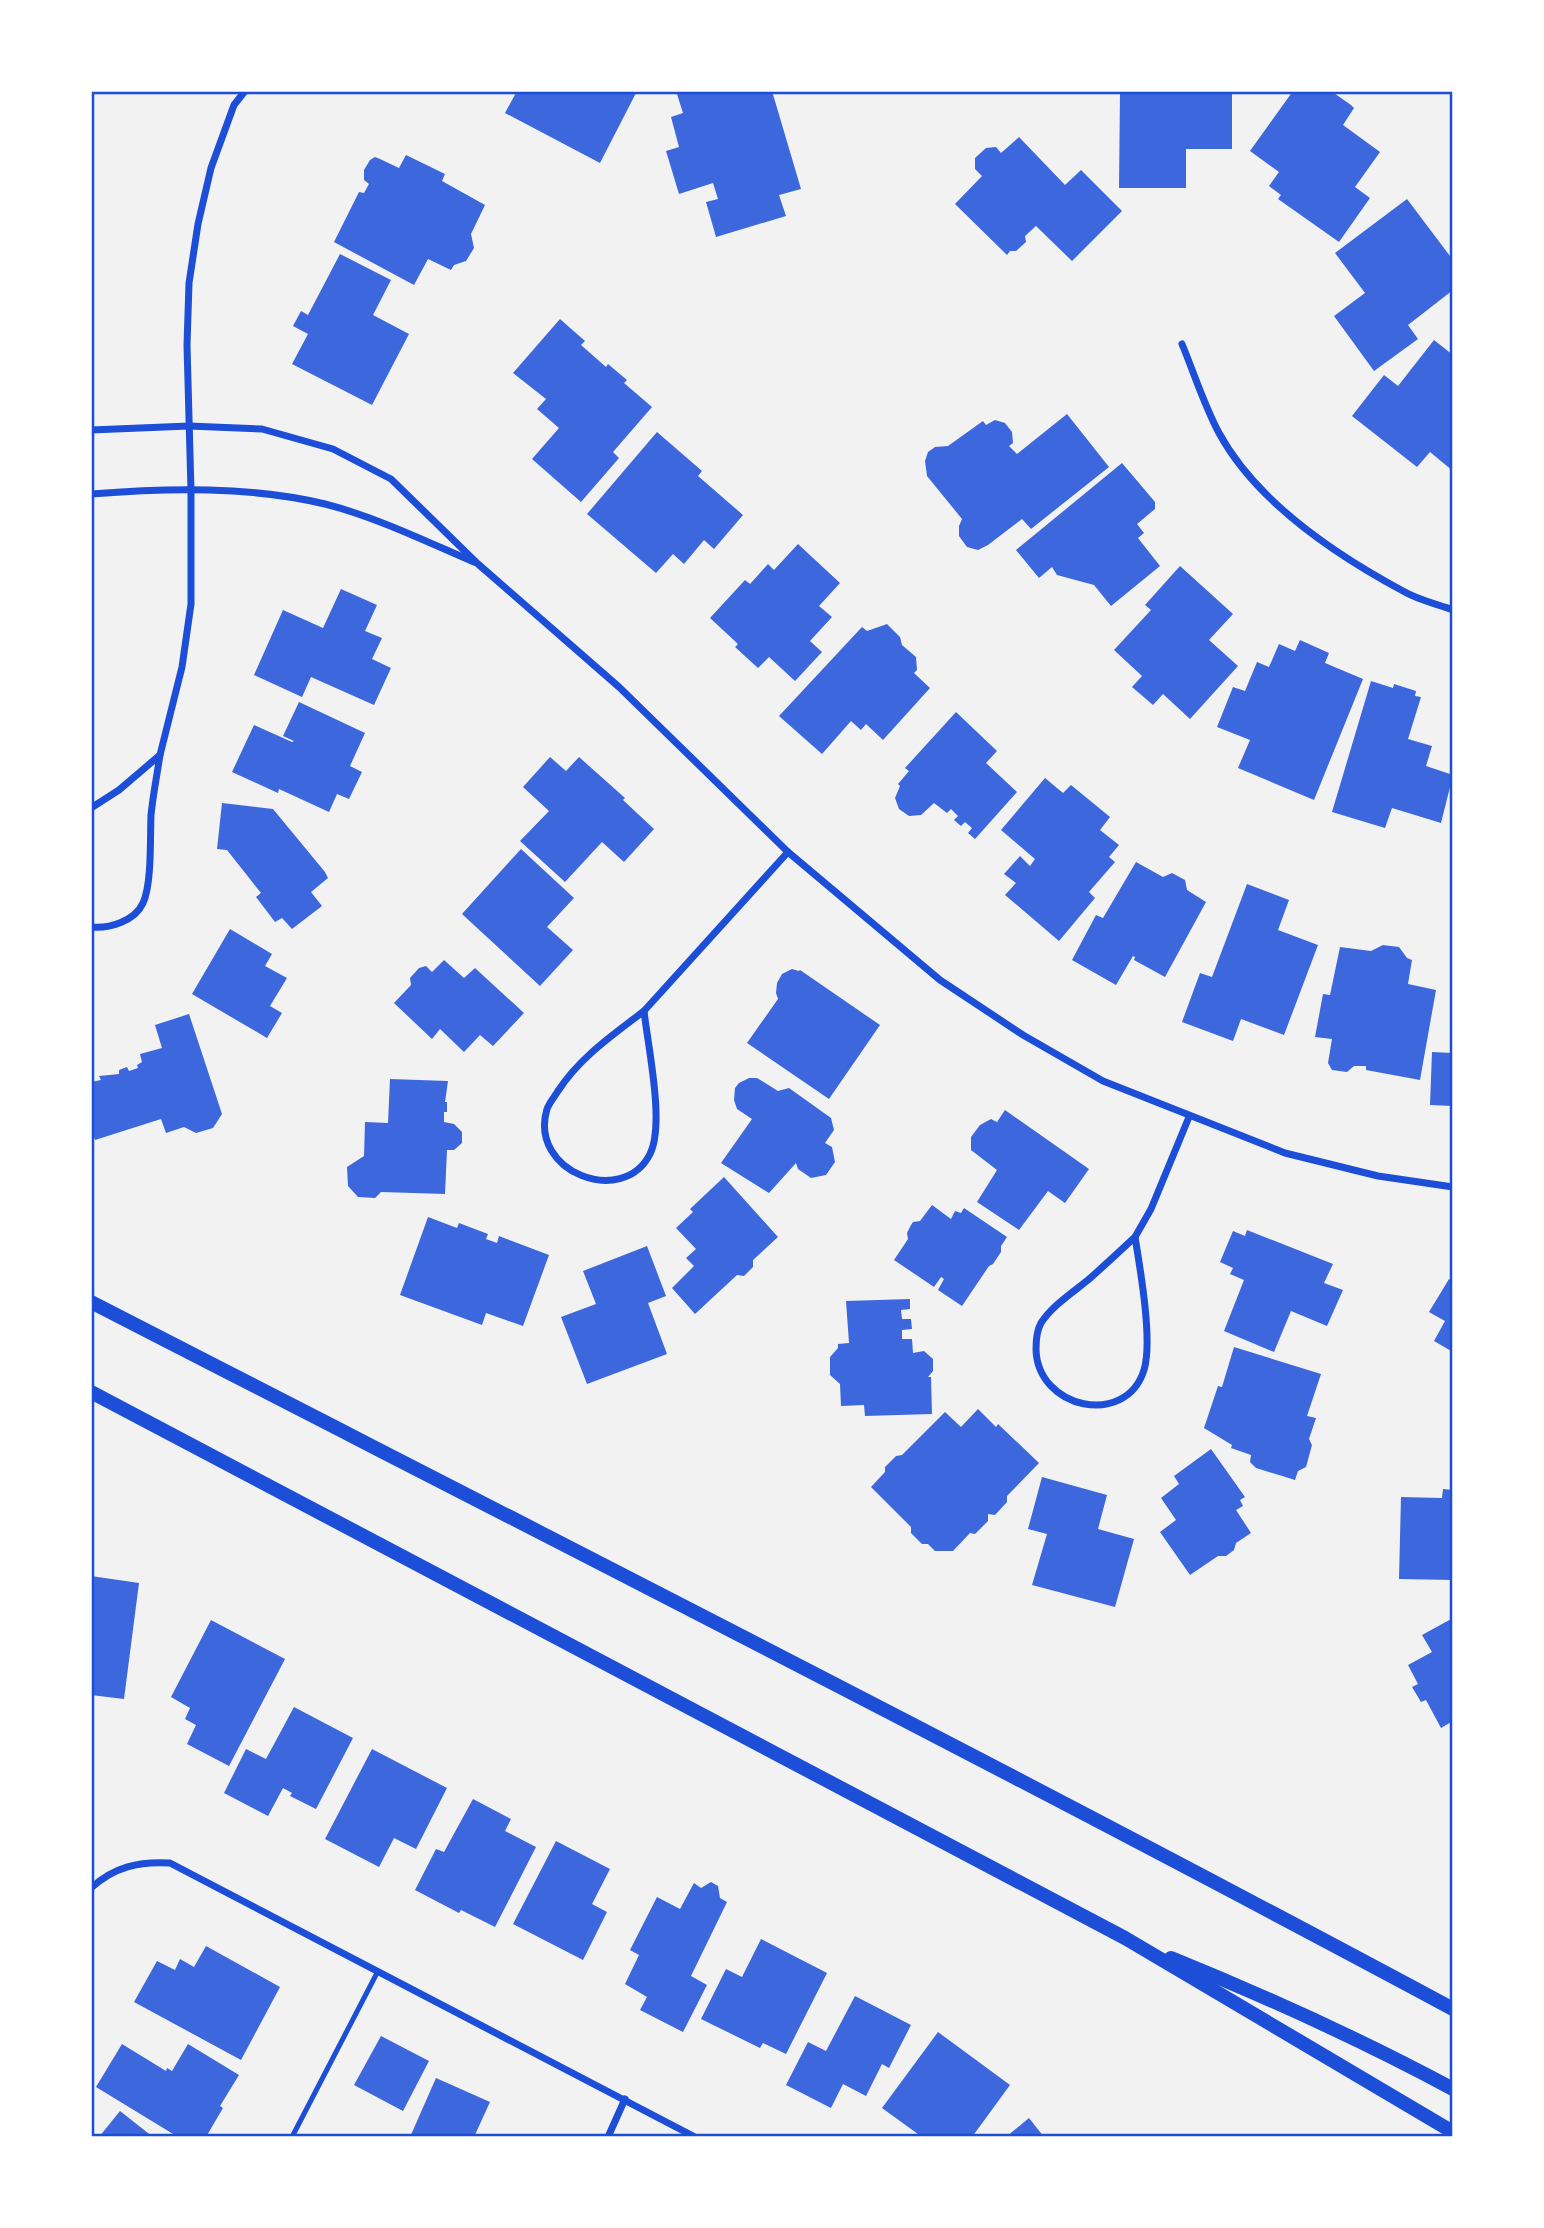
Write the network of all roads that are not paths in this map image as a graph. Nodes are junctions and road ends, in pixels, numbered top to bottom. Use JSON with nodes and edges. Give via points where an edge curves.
{"nodes":[{"id":1,"x":244,"y":91,"type":"edge"},
{"id":2,"x":1181,"y":344,"type":"dead end"},
{"id":3,"x":189,"y":426,"type":"junction"},
{"id":4,"x":91,"y":430,"type":"edge"},
{"id":5,"x":191,"y":491,"type":"junction"},
{"id":6,"x":91,"y":494,"type":"edge"},
{"id":7,"x":478,"y":564,"type":"junction"},
{"id":8,"x":1453,"y":610,"type":"edge"},
{"id":9,"x":160,"y":755,"type":"junction"},
{"id":10,"x":91,"y":808,"type":"edge"},
{"id":11,"x":788,"y":852,"type":"junction"},
{"id":12,"x":91,"y":928,"type":"edge"},
{"id":13,"x":645,"y":1011,"type":"junction"},
{"id":14,"x":1189,"y":1117,"type":"junction"},
{"id":15,"x":1453,"y":1186,"type":"edge"},
{"id":16,"x":1135,"y":1237,"type":"junction"},
{"id":17,"x":91,"y":1302,"type":"edge"},
{"id":18,"x":91,"y":1392,"type":"edge"},
{"id":19,"x":91,"y":1888,"type":"edge"},
{"id":20,"x":1125,"y":1938,"type":"junction"},
{"id":21,"x":378,"y":1971,"type":"junction"},
{"id":22,"x":1453,"y":2009,"type":"edge"},
{"id":23,"x":1453,"y":2089,"type":"edge"},
{"id":24,"x":625,"y":2099,"type":"junction"},
{"id":25,"x":1453,"y":2132,"type":"edge"},
{"id":26,"x":292,"y":2137,"type":"edge"},
{"id":27,"x":608,"y":2137,"type":"edge"},
{"id":28,"x":695,"y":2137,"type":"edge"}],
"edges":[{"from":1,"to":3,"type":"street","via":[[234,105],[211,168],[198,224],[189,283]]},
{"from":2,"to":8,"type":"street","via":[[1219,433],[1250,478],[1304,528],[1348,557],[1405,593]]},
{"from":3,"to":4,"type":"street"},
{"from":3,"to":5,"type":"street"},
{"from":3,"to":7,"type":"street","via":[[262,429],[333,449],[391,480]]},
{"from":5,"to":6,"type":"street"},
{"from":5,"to":7,"type":"street","via":[[256,493],[325,504],[378,521]]},
{"from":5,"to":9,"type":"street","via":[[191,604],[182,667]]},
{"from":7,"to":11,"type":"street","via":[[619,687]]},
{"from":9,"to":10,"type":"street"},
{"from":9,"to":12,"type":"street","via":[[143,903],[116,925]]},
{"from":11,"to":13,"type":"street"},
{"from":11,"to":14,"type":"street","via":[[940,980],[1002,1021],[1104,1082]]},
{"from":13,"to":13,"type":"street","via":[[569,1074],[547,1107],[548,1143],[569,1171],[603,1181],[637,1169],[649,1156],[657,1112]]},
{"from":14,"to":15,"type":"street","via":[[1285,1153],[1378,1176]]},
{"from":14,"to":16,"type":"street"},
{"from":16,"to":16,"type":"street","via":[[1041,1324],[1036,1360],[1054,1390],[1069,1400],[1101,1405],[1129,1392],[1140,1380],[1146,1338]]},
{"from":17,"to":22,"type":"main road"},
{"from":18,"to":20,"type":"main road"},
{"from":19,"to":21,"type":"street","via":[[130,1865],[170,1863]]},
{"from":20,"to":23,"type":"main road","via":[[1248,1990]]},
{"from":20,"to":25,"type":"main road"},
{"from":21,"to":24,"type":"street"},
{"from":21,"to":26,"type":"lane"},
{"from":24,"to":27,"type":"street"},
{"from":24,"to":28,"type":"street"}]}
